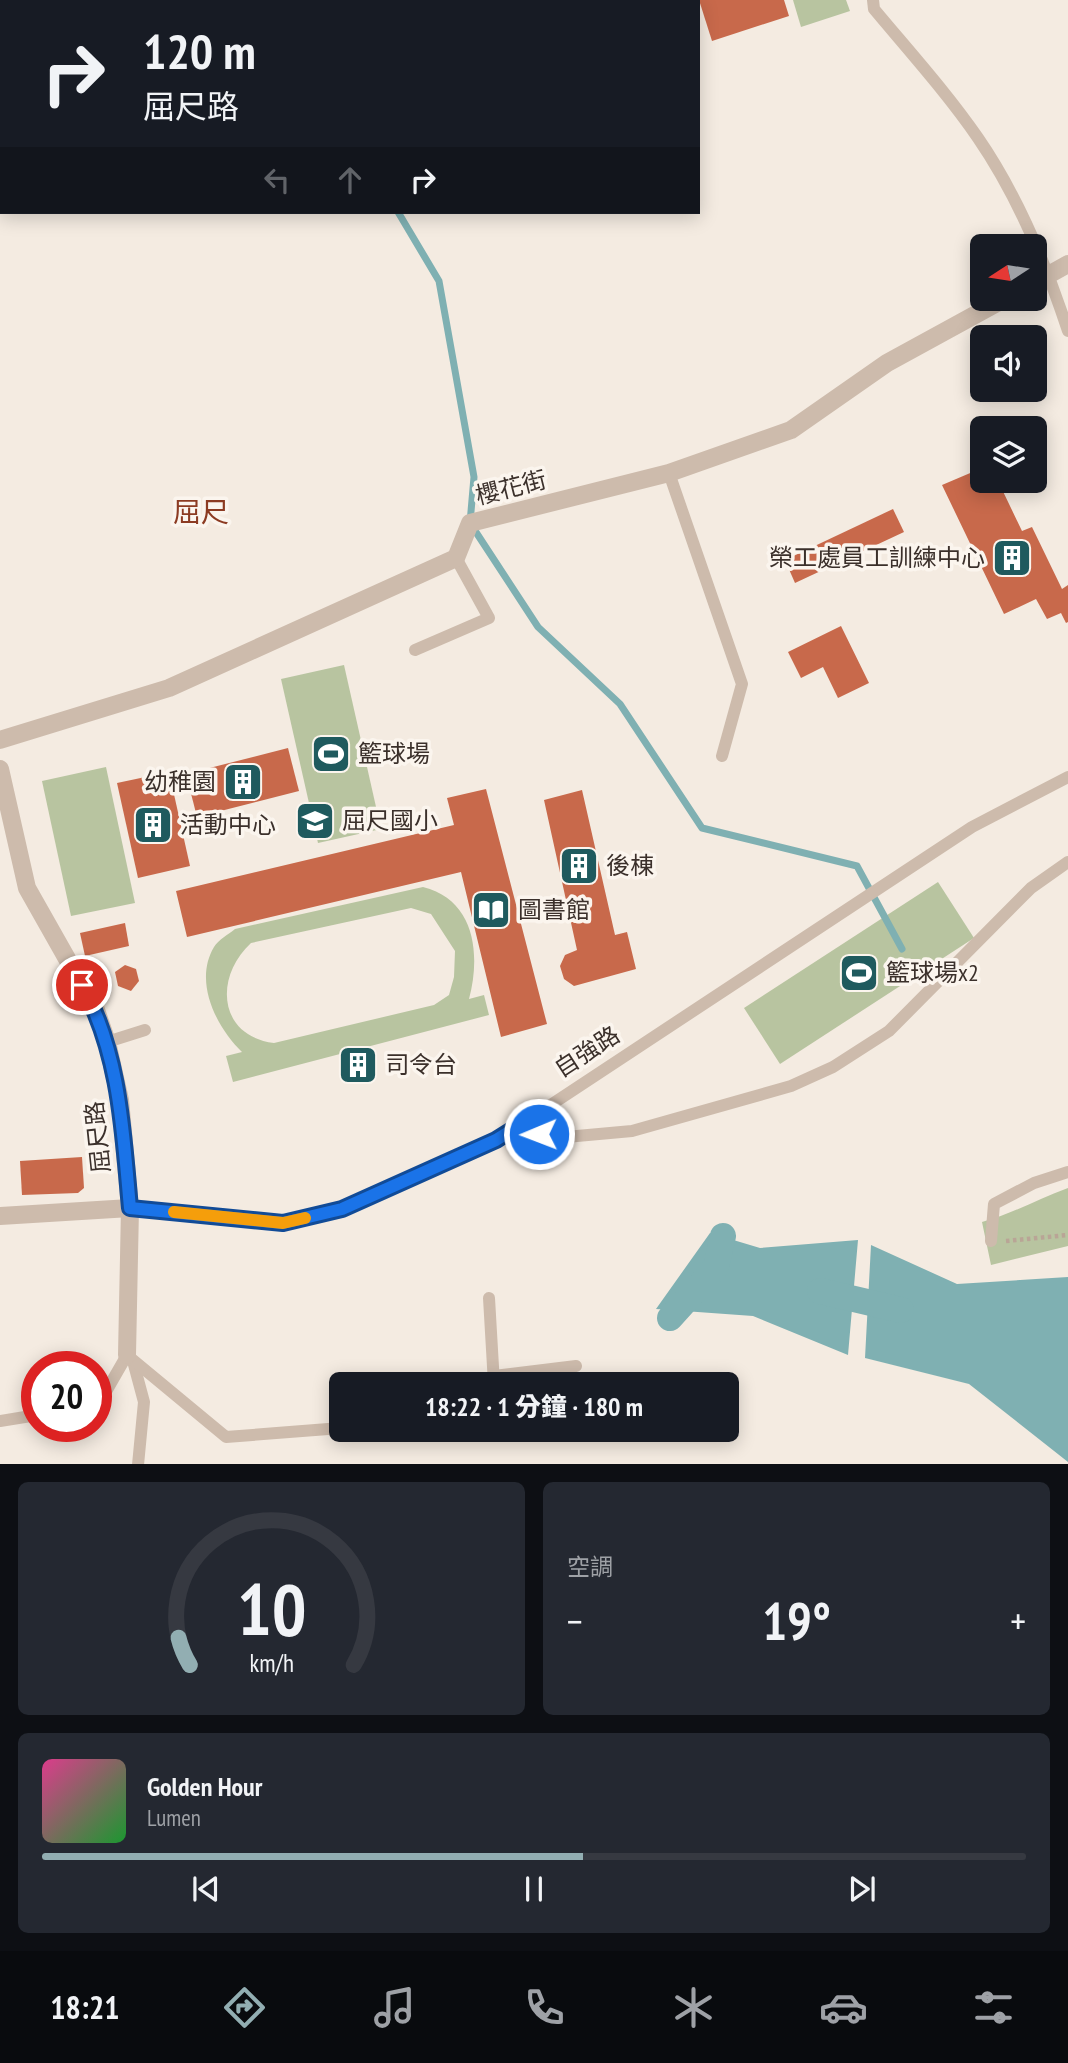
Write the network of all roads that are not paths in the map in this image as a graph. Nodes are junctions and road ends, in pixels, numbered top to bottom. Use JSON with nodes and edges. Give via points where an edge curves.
{"nodes":[{"id":1,"x":873,"y":0,"type":"edge"},
{"id":2,"x":1028,"y":234,"type":"edge"},
{"id":3,"x":1068,"y":264,"type":"edge"},
{"id":4,"x":1047,"y":276,"type":"edge"},
{"id":5,"x":1047,"y":289,"type":"edge"},
{"id":6,"x":980,"y":312,"type":"edge"},
{"id":7,"x":1068,"y":331,"type":"edge"},
{"id":8,"x":669,"y":473,"type":"junction"},
{"id":9,"x":456,"y":558,"type":"junction"},
{"id":10,"x":415,"y":650,"type":"dead end"},
{"id":11,"x":0,"y":740,"type":"edge"},
{"id":12,"x":722,"y":756,"type":"dead end"},
{"id":13,"x":0,"y":769,"type":"edge"},
{"id":14,"x":1068,"y":777,"type":"edge"},
{"id":15,"x":1068,"y":862,"type":"edge"},
{"id":16,"x":145,"y":1030,"type":"dead end"},
{"id":17,"x":107,"y":1042,"type":"junction"},
{"id":18,"x":512,"y":1130,"type":"junction"},
{"id":19,"x":1068,"y":1172,"type":"edge"},
{"id":20,"x":130,"y":1208,"type":"junction"},
{"id":21,"x":0,"y":1216,"type":"edge"},
{"id":22,"x":991,"y":1241,"type":"road end"},
{"id":23,"x":489,"y":1298,"type":"dead end"},
{"id":24,"x":130,"y":1358,"type":"junction"},
{"id":25,"x":576,"y":1366,"type":"dead end"},
{"id":26,"x":494,"y":1372,"type":"edge"},
{"id":27,"x":541,"y":1372,"type":"edge"},
{"id":28,"x":112,"y":1384,"type":"edge"},
{"id":29,"x":21,"y":1418,"type":"edge"},
{"id":30,"x":0,"y":1421,"type":"edge"},
{"id":31,"x":329,"y":1429,"type":"edge"},
{"id":32,"x":138,"y":1464,"type":"edge"}],
"edges":[{"from":1,"to":2,"type":"lane","via":[[874,9],[979,139]]},
{"from":3,"to":4,"type":"street"},
{"from":5,"to":7,"type":"lane"},
{"from":6,"to":8,"type":"street","name":"櫻花街","via":[[887,363],[791,430]]},
{"from":8,"to":9,"type":"street","name":"櫻花街","via":[[470,523]]},
{"from":8,"to":12,"type":"lane","via":[[742,684]]},
{"from":9,"to":10,"type":"lane","via":[[489,618]]},
{"from":9,"to":11,"type":"street","via":[[169,688]]},
{"from":13,"to":17,"type":"street","name":"屈尺路","via":[[27,888],[96,1010]]},
{"from":14,"to":18,"type":"lane","name":"自強路","via":[[972,827]]},
{"from":15,"to":18,"type":"lane","via":[[1031,888],[888,1031],[833,1067],[791,1086],[632,1131],[566,1137]]},
{"from":16,"to":17,"type":"lane"},
{"from":17,"to":20,"type":"street","name":"屈尺路","via":[[120,1100]]},
{"from":18,"to":20,"type":"lane","name":"自強路","via":[[342,1209],[283,1223]]},
{"from":19,"to":22,"type":"lane","via":[[993,1204]]},
{"from":20,"to":21,"type":"street","name":"自強路"},
{"from":20,"to":24,"type":"street","name":"屈尺路"},
{"from":23,"to":26,"type":"lane"},
{"from":24,"to":28,"type":"lane"},
{"from":24,"to":31,"type":"lane","via":[[226,1437]]},
{"from":24,"to":32,"type":"lane","via":[[144,1402]]},
{"from":25,"to":27,"type":"lane"},
{"from":29,"to":30,"type":"lane"}]}
